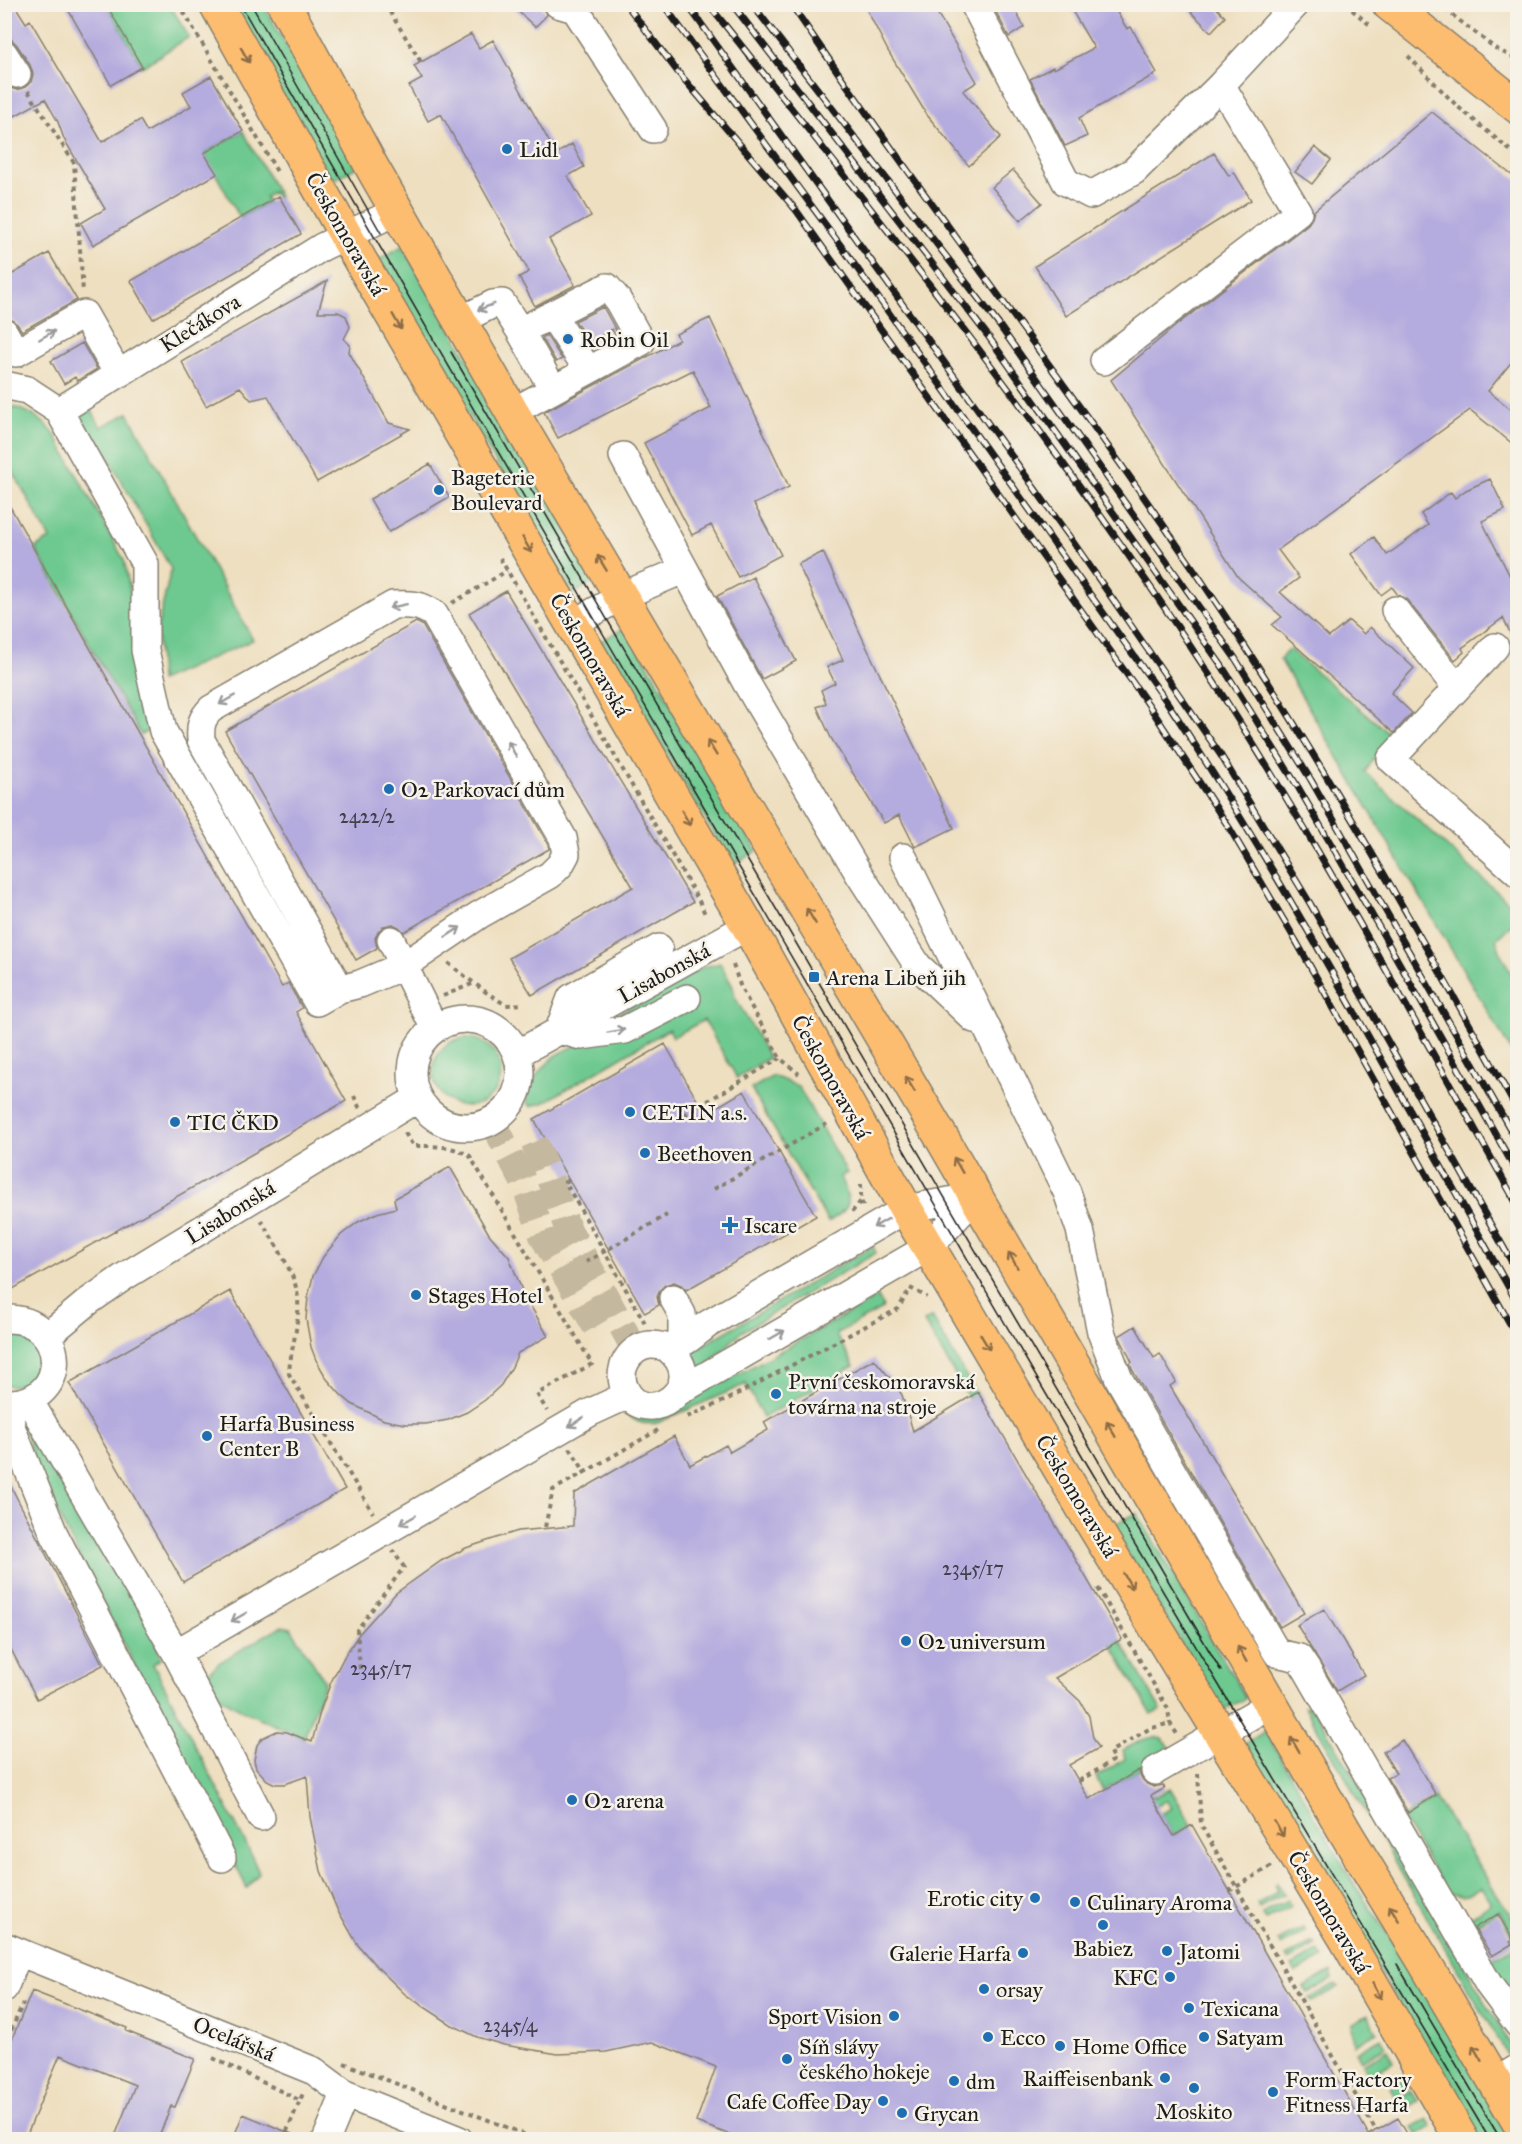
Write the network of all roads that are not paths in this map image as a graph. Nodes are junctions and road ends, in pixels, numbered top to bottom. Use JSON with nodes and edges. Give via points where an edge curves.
{"nodes":[{"id":1,"x":216,"y":4,"type":"edge"},
{"id":2,"x":284,"y":4,"type":"edge"},
{"id":3,"x":558,"y":4,"type":"edge"},
{"id":4,"x":974,"y":4,"type":"edge"},
{"id":5,"x":1296,"y":4,"type":"edge"},
{"id":6,"x":1392,"y":5,"type":"edge"},
{"id":7,"x":1221,"y":85,"type":"junction"},
{"id":8,"x":1518,"y":107,"type":"edge"},
{"id":9,"x":653,"y":129,"type":"dead end"},
{"id":10,"x":397,"y":211,"type":"junction"},
{"id":11,"x":346,"y":236,"type":"junction"},
{"id":12,"x":552,"y":315,"type":"junction"},
{"id":13,"x":459,"y":321,"type":"junction"},
{"id":14,"x":520,"y":331,"type":"junction"},
{"id":15,"x":4,"y":332,"type":"edge"},
{"id":16,"x":1104,"y":361,"type":"dead end"},
{"id":17,"x":588,"y":370,"type":"junction"},
{"id":18,"x":118,"y":374,"type":"junction"},
{"id":19,"x":4,"y":385,"type":"edge"},
{"id":20,"x":553,"y":389,"type":"junction"},
{"id":21,"x":59,"y":411,"type":"junction"},
{"id":22,"x":512,"y":412,"type":"junction"},
{"id":23,"x":622,"y":456,"type":"dead end"},
{"id":24,"x":683,"y":570,"type":"junction"},
{"id":25,"x":622,"y":596,"type":"junction"},
{"id":26,"x":1395,"y":610,"type":"dead end"},
{"id":27,"x":572,"y":624,"type":"junction"},
{"id":28,"x":1495,"y":647,"type":"dead end"},
{"id":29,"x":1456,"y":687,"type":"junction"},
{"id":30,"x":903,"y":857,"type":"dead end"},
{"id":31,"x":1518,"y":873,"type":"edge"},
{"id":32,"x":748,"y":926,"type":"junction"},
{"id":33,"x":391,"y":940,"type":"dead end"},
{"id":34,"x":660,"y":948,"type":"dead end"},
{"id":35,"x":405,"y":965,"type":"junction"},
{"id":36,"x":340,"y":989,"type":"junction"},
{"id":37,"x":687,"y":998,"type":"dead end"},
{"id":38,"x":435,"y":1029,"type":"junction"},
{"id":39,"x":559,"y":1030,"type":"junction"},
{"id":40,"x":986,"y":1030,"type":"junction"},
{"id":41,"x":517,"y":1054,"type":"junction"},
{"id":42,"x":418,"y":1098,"type":"junction"},
{"id":43,"x":976,"y":1196,"type":"junction"},
{"id":44,"x":906,"y":1209,"type":"junction"},
{"id":45,"x":929,"y":1248,"type":"junction"},
{"id":46,"x":4,"y":1319,"type":"edge"},
{"id":47,"x":708,"y":1324,"type":"junction"},
{"id":48,"x":47,"y":1336,"type":"junction"},
{"id":49,"x":666,"y":1341,"type":"junction"},
{"id":50,"x":1119,"y":1379,"type":"junction"},
{"id":51,"x":678,"y":1392,"type":"junction"},
{"id":52,"x":1090,"y":1393,"type":"junction"},
{"id":53,"x":628,"y":1395,"type":"junction"},
{"id":54,"x":14,"y":1402,"type":"edge"},
{"id":55,"x":176,"y":1653,"type":"junction"},
{"id":56,"x":1272,"y":1704,"type":"junction"},
{"id":57,"x":1221,"y":1734,"type":"junction"},
{"id":58,"x":1155,"y":1771,"type":"dead end"},
{"id":59,"x":261,"y":1817,"type":"dead end"},
{"id":60,"x":222,"y":1858,"type":"dead end"},
{"id":61,"x":12,"y":1949,"type":"edge"},
{"id":62,"x":15,"y":1991,"type":"edge"},
{"id":63,"x":1518,"y":2024,"type":"edge"},
{"id":64,"x":1506,"y":2075,"type":"edge"},
{"id":65,"x":345,"y":2094,"type":"junction"},
{"id":66,"x":1518,"y":2121,"type":"edge"},
{"id":67,"x":326,"y":2139,"type":"edge"},
{"id":68,"x":459,"y":2139,"type":"edge"},
{"id":69,"x":1462,"y":2139,"type":"edge"}],
"edges":[{"from":1,"to":11,"type":"main road","name":"Českomoravská","one_way":true},
{"from":2,"to":10,"type":"main road"},
{"from":3,"to":9,"type":"street","via":[[575,9]]},
{"from":4,"to":7,"type":"street","via":[[1066,182],[1091,195],[1134,171]]},
{"from":5,"to":7,"type":"street"},
{"from":6,"to":8,"type":"main road"},
{"from":7,"to":16,"type":"street","via":[[1298,212]]},
{"from":10,"to":11,"type":"street","name":"Klečákova"},
{"from":10,"to":13,"type":"main road"},
{"from":11,"to":18,"type":"street","name":"Klečákova","via":[[322,247]]},
{"from":11,"to":27,"type":"main road","name":"Českomoravská","one_way":true},
{"from":12,"to":14,"type":"street"},
{"from":12,"to":17,"type":"street"},
{"from":12,"to":17,"type":"street","via":[[607,287],[617,299],[641,342]]},
{"from":14,"to":13,"type":"street","one_way":true,"via":[[502,303]]},
{"from":13,"to":22,"type":"main road"},
{"from":14,"to":20,"type":"street"},
{"from":15,"to":18,"type":"street","one_way":true,"via":[[16,353],[84,314]]},
{"from":17,"to":20,"type":"street"},
{"from":18,"to":21,"type":"street","name":"Klečákova"},
{"from":19,"to":21,"type":"street","via":[[27,390]]},
{"from":20,"to":22,"type":"street"},
{"from":21,"to":36,"type":"street","via":[[145,564],[145,650],[163,732],[317,1002]]},
{"from":25,"to":22,"type":"main road","one_way":true},
{"from":23,"to":24,"type":"street"},
{"from":24,"to":25,"type":"street"},
{"from":24,"to":40,"type":"street","via":[[859,874],[918,966]]},
{"from":25,"to":27,"type":"street"},
{"from":43,"to":25,"type":"main road","one_way":true},
{"from":26,"to":29,"type":"street"},
{"from":27,"to":32,"type":"main road","name":"Českomoravská","one_way":true},
{"from":28,"to":29,"type":"street"},
{"from":29,"to":31,"type":"street","via":[[1391,759]]},
{"from":30,"to":40,"type":"street"},
{"from":32,"to":39,"type":"street","name":"Lisabonská"},
{"from":32,"to":44,"type":"main road","name":"Českomoravská"},
{"from":33,"to":35,"type":"street"},
{"from":34,"to":39,"type":"street","via":[[571,998]]},
{"from":35,"to":36,"type":"street"},
{"from":35,"to":36,"type":"street","one_way":true,"via":[[479,915],[550,875],[566,854],[563,838],[434,614],[423,606],[409,604],[393,605],[211,710],[202,718],[200,727],[201,740]]},
{"from":35,"to":38,"type":"street"},
{"from":39,"to":37,"type":"street","one_way":true,"via":[[581,1036],[625,1030]]},
{"from":38,"to":41,"type":"street","via":[[466,1019],[482,1021],[509,1039]]},
{"from":38,"to":42,"type":"street","via":[[424,1039],[412,1068]]},
{"from":39,"to":41,"type":"street","name":"Lisabonská"},
{"from":40,"to":50,"type":"street","via":[[1066,1191],[1080,1230],[1101,1332]]},
{"from":41,"to":42,"type":"street","via":[[519,1077],[514,1099],[492,1120],[476,1126],[442,1121]]},
{"from":42,"to":48,"type":"street","name":"Lisabonská","via":[[125,1276]]},
{"from":43,"to":44,"type":"street"},
{"from":43,"to":45,"type":"street"},
{"from":52,"to":43,"type":"main road","one_way":true},
{"from":44,"to":45,"type":"main road","name":"Českomoravská"},
{"from":44,"to":47,"type":"street","one_way":true},
{"from":51,"to":45,"type":"street","one_way":true},
{"from":45,"to":57,"type":"main road","name":"Českomoravská","one_way":true},
{"from":46,"to":48,"type":"street","via":[[28,1321]]},
{"from":47,"to":49,"type":"street"},
{"from":47,"to":49,"type":"street","via":[[678,1306]]},
{"from":48,"to":54,"type":"street","via":[[55,1360],[48,1384],[40,1394]]},
{"from":49,"to":51,"type":"street","via":[[683,1373]]},
{"from":49,"to":53,"type":"street","via":[[635,1350],[629,1356],[622,1371]]},
{"from":50,"to":52,"type":"street"},
{"from":50,"to":63,"type":"street","via":[[1277,1653],[1299,1658],[1307,1670],[1489,1985]]},
{"from":51,"to":53,"type":"street","via":[[666,1403],[650,1407]]},
{"from":56,"to":52,"type":"main road","one_way":true},
{"from":53,"to":55,"type":"street","one_way":true,"via":[[589,1413]]},
{"from":54,"to":55,"type":"street"},
{"from":54,"to":60,"type":"street","via":[[12,1429],[54,1534]]},
{"from":55,"to":59,"type":"street"},
{"from":56,"to":57,"type":"street"},
{"from":64,"to":56,"type":"main road","one_way":true,"via":[[1347,1835]]},
{"from":57,"to":58,"type":"street"},
{"from":57,"to":69,"type":"main road","name":"Českomoravská","one_way":true},
{"from":61,"to":62,"type":"street"},
{"from":61,"to":65,"type":"street","name":"Ocelářská","via":[[314,2071]]},
{"from":64,"to":66,"type":"main road"},
{"from":65,"to":67,"type":"street"},
{"from":65,"to":68,"type":"street","name":"Ocelářská"}]}
